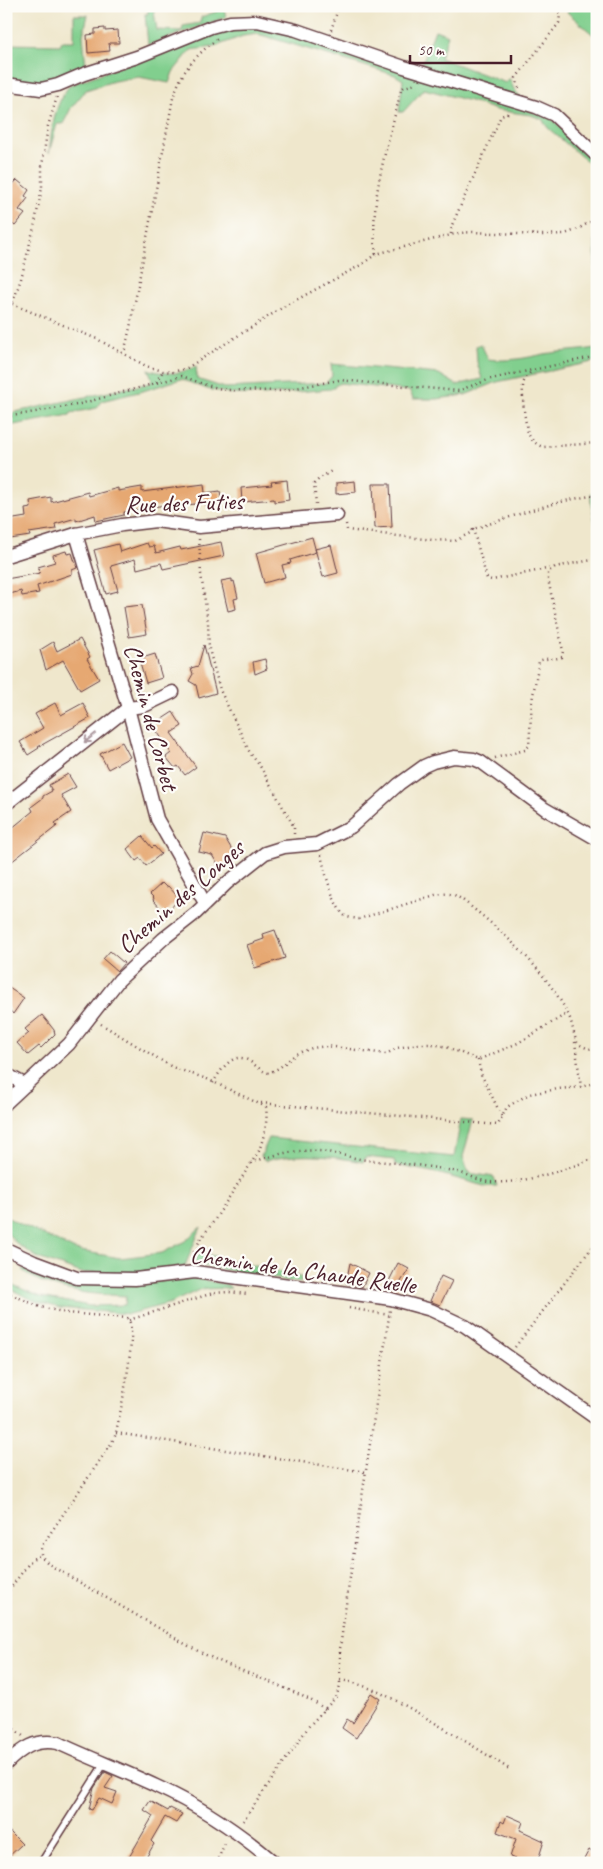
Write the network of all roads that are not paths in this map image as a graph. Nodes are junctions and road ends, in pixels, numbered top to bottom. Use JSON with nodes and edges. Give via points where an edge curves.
{"nodes":[{"id":1,"x":6,"y":84,"type":"edge"},
{"id":2,"x":597,"y":156,"type":"edge"},
{"id":3,"x":341,"y":519,"type":"road end"},
{"id":4,"x":76,"y":534,"type":"junction"},
{"id":5,"x":6,"y":556,"type":"edge"},
{"id":6,"x":173,"y":692,"type":"dead end"},
{"id":7,"x":128,"y":708,"type":"junction"},
{"id":8,"x":6,"y":804,"type":"edge"},
{"id":9,"x":597,"y":839,"type":"edge"},
{"id":10,"x":205,"y":903,"type":"junction"},
{"id":11,"x":6,"y":1074,"type":"edge"},
{"id":12,"x":26,"y":1084,"type":"junction"},
{"id":13,"x":6,"y":1102,"type":"edge"},
{"id":14,"x":6,"y":1239,"type":"edge"},
{"id":15,"x":9,"y":1250,"type":"edge"},
{"id":16,"x":597,"y":1420,"type":"edge"},
{"id":17,"x":6,"y":1764,"type":"edge"},
{"id":18,"x":104,"y":1764,"type":"junction"},
{"id":19,"x":41,"y":1863,"type":"edge"},
{"id":20,"x":276,"y":1863,"type":"edge"}],
"edges":[{"from":1,"to":2,"type":"street","via":[[41,89],[58,85],[193,33],[230,22],[257,21],[327,40],[554,116]]},
{"from":3,"to":4,"type":"street","name":"Rue des Futies","via":[[199,527],[156,521]]},
{"from":4,"to":5,"type":"street","name":"Rue des Futies"},
{"from":4,"to":7,"type":"street","name":"Chemin de Corbet"},
{"from":6,"to":7,"type":"street","via":[[144,706]]},
{"from":7,"to":8,"type":"street","one_way":true},
{"from":7,"to":10,"type":"street","name":"Chemin de Corbet","via":[[157,819]]},
{"from":9,"to":10,"type":"street","name":"Chemin des Conges","via":[[545,809],[486,764],[464,757],[445,758],[424,766],[399,784],[352,827],[317,844],[284,847],[265,853]]},
{"from":10,"to":12,"type":"street","name":"Chemin des Conges","via":[[119,980],[69,1044]]},
{"from":11,"to":12,"type":"street"},
{"from":12,"to":13,"type":"street","name":"Chemin des Conges"},
{"from":14,"to":15,"type":"street"},
{"from":15,"to":16,"type":"street","name":"Chemin de la Chaude Ruelle","via":[[77,1278],[135,1279],[195,1272],[409,1303],[452,1319]]},
{"from":17,"to":18,"type":"street","via":[[21,1749],[43,1742],[58,1743]]},
{"from":18,"to":19,"type":"lane"},
{"from":18,"to":20,"type":"street","via":[[187,1801],[234,1829]]}]}
